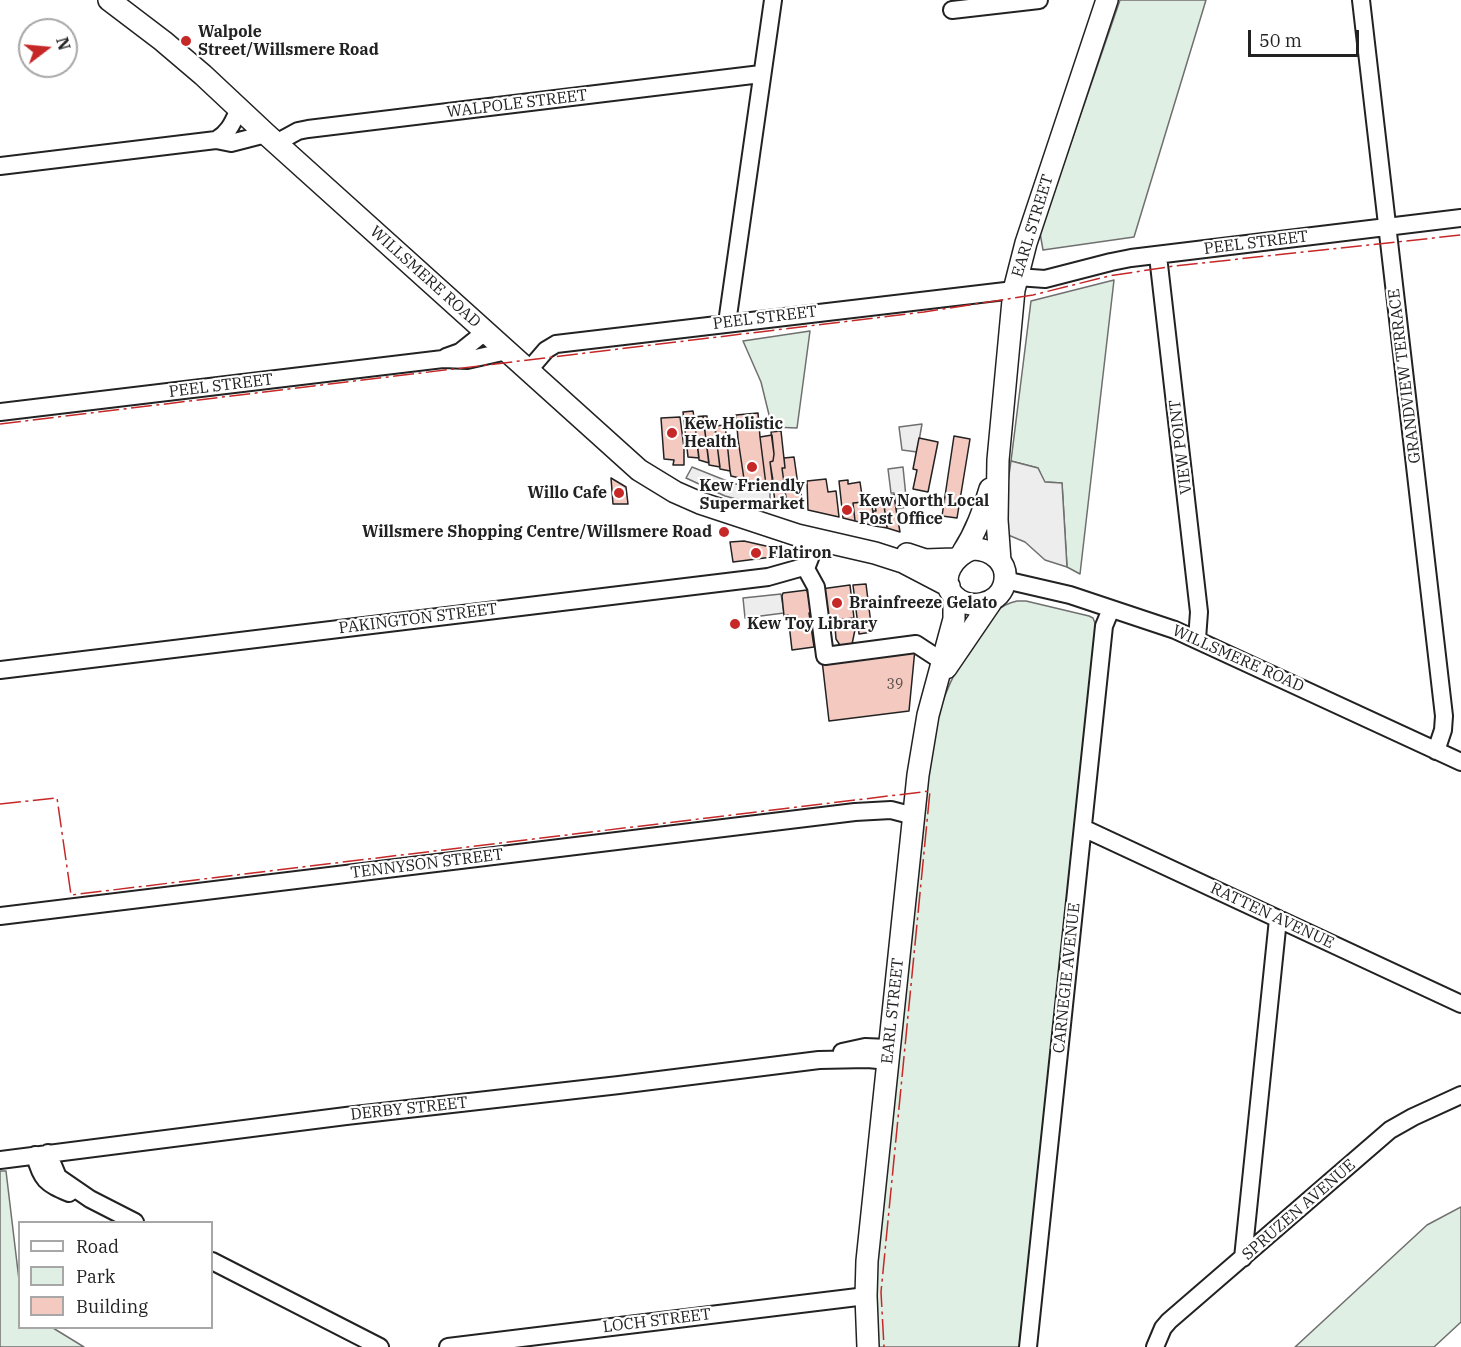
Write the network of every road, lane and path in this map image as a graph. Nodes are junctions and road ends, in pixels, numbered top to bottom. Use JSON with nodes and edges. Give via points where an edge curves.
{"nodes":[{"id":1,"x":109,"y":0,"type":"edge"},
{"id":2,"x":773,"y":0,"type":"edge"},
{"id":3,"x":1039,"y":0,"type":"edge"},
{"id":4,"x":1107,"y":0,"type":"edge"},
{"id":5,"x":1361,"y":0,"type":"edge"},
{"id":6,"x":952,"y":10,"type":"dead end"},
{"id":7,"x":762,"y":74,"type":"junction"},
{"id":8,"x":239,"y":109,"type":"junction"},
{"id":9,"x":271,"y":138,"type":"junction"},
{"id":10,"x":216,"y":140,"type":"junction"},
{"id":11,"x":0,"y":166,"type":"edge"},
{"id":12,"x":1461,"y":218,"type":"edge"},
{"id":13,"x":1388,"y":226,"type":"junction"},
{"id":14,"x":1158,"y":256,"type":"junction"},
{"id":15,"x":1015,"y":284,"type":"junction"},
{"id":16,"x":727,"y":323,"type":"junction"},
{"id":17,"x":485,"y":332,"type":"junction"},
{"id":18,"x":507,"y":351,"type":"junction"},
{"id":19,"x":443,"y":359,"type":"junction"},
{"id":20,"x":528,"y":371,"type":"junction"},
{"id":21,"x":0,"y":412,"type":"edge"},
{"id":22,"x":998,"y":460,"type":"junction"},
{"id":23,"x":760,"y":521,"type":"junction"},
{"id":24,"x":817,"y":540,"type":"junction"},
{"id":25,"x":958,"y":556,"type":"junction"},
{"id":26,"x":805,"y":567,"type":"junction"},
{"id":27,"x":1003,"y":570,"type":"junction"},
{"id":28,"x":951,"y":591,"type":"junction"},
{"id":29,"x":991,"y":602,"type":"junction"},
{"id":30,"x":1111,"y":609,"type":"junction"},
{"id":31,"x":1197,"y":639,"type":"junction"},
{"id":32,"x":943,"y":668,"type":"junction"},
{"id":33,"x":0,"y":670,"type":"edge"},
{"id":34,"x":1436,"y":751,"type":"junction"},
{"id":35,"x":1461,"y":762,"type":"edge"},
{"id":36,"x":914,"y":809,"type":"junction"},
{"id":37,"x":1083,"y":828,"type":"junction"},
{"id":38,"x":0,"y":916,"type":"edge"},
{"id":39,"x":1278,"y":919,"type":"junction"},
{"id":40,"x":1461,"y":1004,"type":"edge"},
{"id":41,"x":889,"y":1054,"type":"junction"},
{"id":42,"x":1461,"y":1095,"type":"edge"},
{"id":43,"x":42,"y":1154,"type":"junction"},
{"id":44,"x":0,"y":1160,"type":"edge"},
{"id":45,"x":133,"y":1221,"type":"edge"},
{"id":46,"x":1244,"y":1258,"type":"junction"},
{"id":47,"x":213,"y":1262,"type":"edge"},
{"id":48,"x":866,"y":1296,"type":"junction"},
{"id":49,"x":380,"y":1347,"type":"edge"},
{"id":50,"x":448,"y":1347,"type":"edge"},
{"id":51,"x":868,"y":1347,"type":"edge"},
{"id":52,"x":1028,"y":1347,"type":"edge"},
{"id":53,"x":1155,"y":1347,"type":"edge"}],
"edges":[{"from":1,"to":8,"type":"main road","name":"WILLSMERE ROAD","via":[[163,41]]},
{"from":2,"to":7,"type":"street"},
{"from":3,"to":6,"type":"street"},
{"from":4,"to":15,"type":"main road","name":"EARL STREET"},
{"from":5,"to":13,"type":"street","name":"GRANDVIEW TERRACE"},
{"from":7,"to":9,"type":"street","name":"WALPOLE STREET","via":[[308,129]]},
{"from":7,"to":16,"type":"street"},
{"from":8,"to":9,"type":"main road","name":"WILLSMERE ROAD"},
{"from":8,"to":10,"type":"street","via":[[231,128]]},
{"from":9,"to":10,"type":"street","name":"WALPOLE STREET","via":[[231,143]]},
{"from":9,"to":17,"type":"main road","name":"WILLSMERE ROAD"},
{"from":10,"to":11,"type":"street","name":"WALPOLE STREET"},
{"from":12,"to":13,"type":"street","name":"PEEL STREET"},
{"from":13,"to":14,"type":"street","name":"PEEL STREET"},
{"from":13,"to":34,"type":"street","name":"GRANDVIEW TERRACE","via":[[1444,716]]},
{"from":14,"to":15,"type":"street","name":"PEEL STREET","via":[[1111,262]]},
{"from":14,"to":31,"type":"street","name":"VIEW POINT","via":[[1200,612]]},
{"from":15,"to":16,"type":"street","name":"PEEL STREET"},
{"from":15,"to":22,"type":"main road","name":"EARL STREET"},
{"from":16,"to":20,"type":"street","name":"PEEL STREET","via":[[556,344]]},
{"from":17,"to":18,"type":"main road","name":"WILLSMERE ROAD"},
{"from":17,"to":19,"type":"street","name":"PEEL STREET","via":[[460,352]]},
{"from":18,"to":19,"type":"street","name":"PEEL STREET","via":[[467,360]]},
{"from":18,"to":20,"type":"main road","name":"WILLSMERE ROAD"},
{"from":19,"to":21,"type":"street","name":"PEEL STREET"},
{"from":20,"to":23,"type":"main road","name":"WILLSMERE ROAD","via":[[639,470],[700,503]]},
{"from":22,"to":25,"type":"main road","name":"EARL STREET","via":[[972,538]]},
{"from":22,"to":27,"type":"main road","name":"EARL STREET","via":[[997,520]]},
{"from":23,"to":24,"type":"main road","name":"WILLSMERE ROAD"},
{"from":23,"to":25,"type":"main road","name":"WILLSMERE ROAD","via":[[883,545],[925,560]]},
{"from":24,"to":26,"type":"street"},
{"from":24,"to":28,"type":"main road","name":"WILLSMERE ROAD","via":[[903,562]]},
{"from":25,"to":27,"type":"main road","via":[[983,549],[993,554]]},
{"from":25,"to":28,"type":"main road","via":[[949,570]]},
{"from":26,"to":32,"type":"street","via":[[816,587],[825,656],[916,644]]},
{"from":26,"to":33,"type":"street","name":"PAKINGTON STREET","via":[[768,577]]},
{"from":27,"to":29,"type":"main road","via":[[999,595]]},
{"from":27,"to":30,"type":"street","name":"WILLSMERE ROAD"},
{"from":28,"to":29,"type":"main road","via":[[960,600]]},
{"from":28,"to":32,"type":"main road","name":"EARL STREET","via":[[954,620]]},
{"from":29,"to":32,"type":"main road","name":"EARL STREET"},
{"from":30,"to":31,"type":"street","name":"WILLSMERE ROAD"},
{"from":30,"to":37,"type":"street","name":"CARNEGIE AVENUE","via":[[1104,626]]},
{"from":31,"to":34,"type":"street","name":"WILLSMERE ROAD"},
{"from":32,"to":36,"type":"main road","name":"EARL STREET","via":[[922,746]]},
{"from":34,"to":35,"type":"street","name":"WILLSMERE ROAD"},
{"from":36,"to":38,"type":"street","name":"TENNYSON STREET","via":[[895,800],[855,812]]},
{"from":36,"to":41,"type":"main road","name":"EARL STREET"},
{"from":37,"to":39,"type":"street","name":"RATTEN AVENUE"},
{"from":37,"to":52,"type":"street","name":"CARNEGIE AVENUE"},
{"from":39,"to":40,"type":"street","name":"RATTEN AVENUE"},
{"from":39,"to":46,"type":"street"},
{"from":41,"to":43,"type":"street","name":"DERBY STREET","via":[[865,1047],[819,1059],[619,1086]]},
{"from":41,"to":48,"type":"main road","name":"EARL STREET"},
{"from":42,"to":46,"type":"street","name":"SPRUZEN AVENUE","via":[[1390,1130]]},
{"from":43,"to":44,"type":"street","name":"DERBY STREET"},
{"from":43,"to":45,"type":"street","via":[[58,1177]]},
{"from":46,"to":53,"type":"street","name":"SPRUZEN AVENUE","via":[[1169,1321]]},
{"from":47,"to":49,"type":"street"},
{"from":48,"to":50,"type":"street","name":"LOCH STREET"},
{"from":48,"to":51,"type":"main road","name":"EARL STREET"}]}
